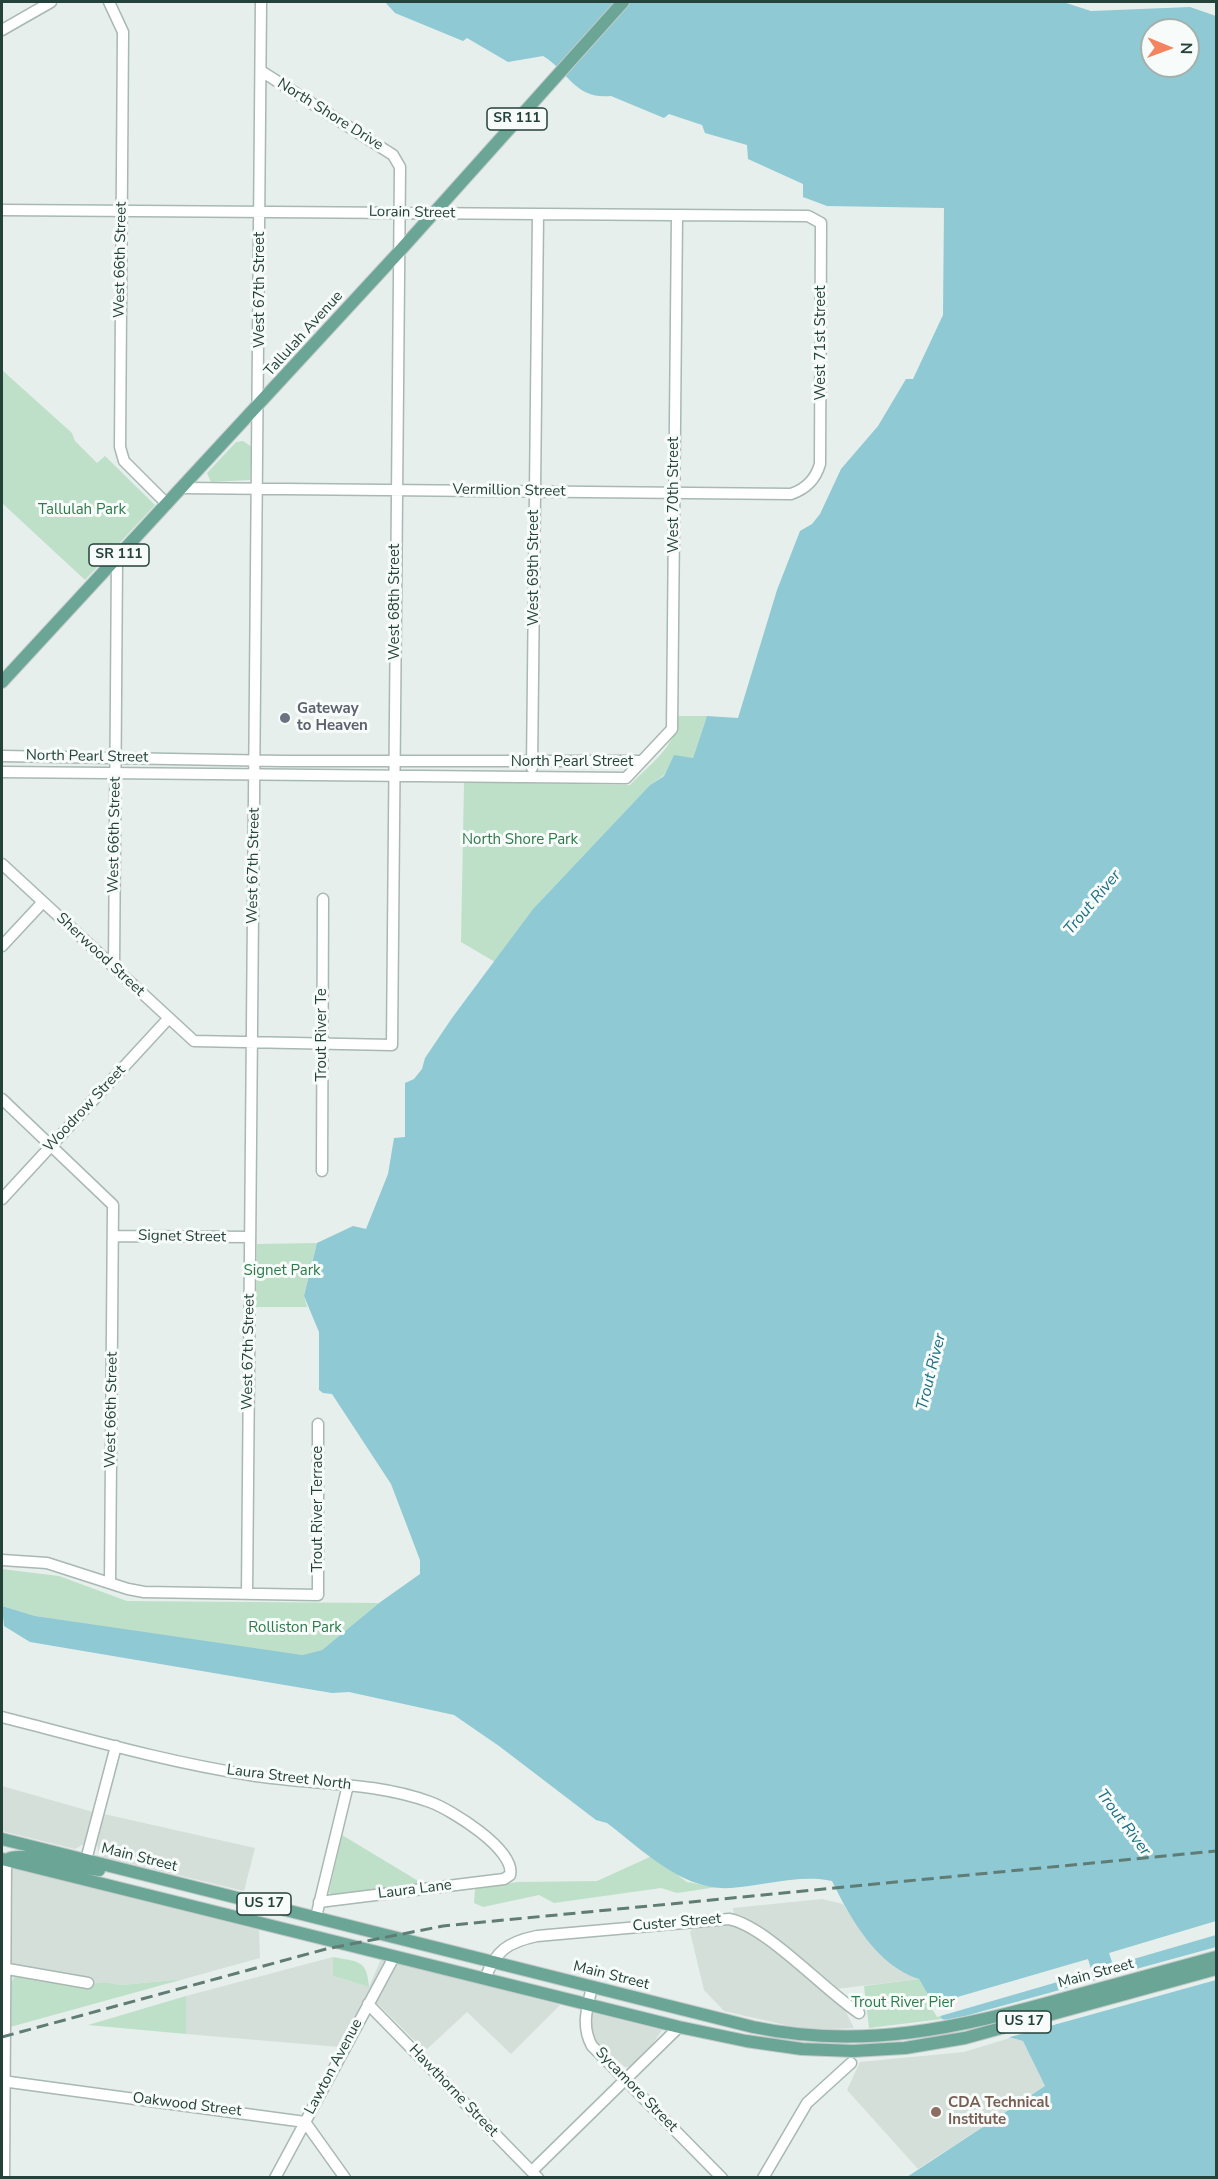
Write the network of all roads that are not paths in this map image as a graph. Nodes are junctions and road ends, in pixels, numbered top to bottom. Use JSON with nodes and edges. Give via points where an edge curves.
{"nodes":[{"id":1,"x":51,"y":2,"type":"edge"},
{"id":2,"x":109,"y":2,"type":"edge"},
{"id":3,"x":261,"y":2,"type":"edge"},
{"id":4,"x":624,"y":2,"type":"edge"},
{"id":5,"x":2,"y":30,"type":"edge"},
{"id":6,"x":261,"y":71,"type":"junction"},
{"id":7,"x":398,"y":160,"type":"joint"},
{"id":8,"x":2,"y":210,"type":"edge"},
{"id":9,"x":122,"y":210,"type":"junction"},
{"id":10,"x":260,"y":212,"type":"junction"},
{"id":11,"x":399,"y":213,"type":"junction"},
{"id":12,"x":435,"y":213,"type":"junction"},
{"id":13,"x":538,"y":214,"type":"junction"},
{"id":14,"x":677,"y":216,"type":"junction"},
{"id":15,"x":821,"y":223,"type":"joint"},
{"id":16,"x":398,"y":253,"type":"junction"},
{"id":17,"x":259,"y":406,"type":"junction"},
{"id":18,"x":820,"y":464,"type":"joint"},
{"id":19,"x":182,"y":488,"type":"junction"},
{"id":20,"x":258,"y":489,"type":"junction"},
{"id":21,"x":396,"y":490,"type":"junction"},
{"id":22,"x":534,"y":492,"type":"junction"},
{"id":23,"x":673,"y":494,"type":"junction"},
{"id":24,"x":167,"y":504,"type":"junction"},
{"id":25,"x":117,"y":558,"type":"junction"},
{"id":26,"x":2,"y":682,"type":"edge"},
{"id":27,"x":2,"y":756,"type":"edge"},
{"id":28,"x":116,"y":757,"type":"junction"},
{"id":29,"x":256,"y":760,"type":"junction"},
{"id":30,"x":394,"y":760,"type":"junction"},
{"id":31,"x":641,"y":761,"type":"junction"},
{"id":32,"x":532,"y":762,"type":"junction"},
{"id":33,"x":2,"y":772,"type":"edge"},
{"id":34,"x":116,"y":774,"type":"junction"},
{"id":35,"x":256,"y":775,"type":"junction"},
{"id":36,"x":394,"y":777,"type":"junction"},
{"id":37,"x":532,"y":777,"type":"junction"},
{"id":38,"x":2,"y":864,"type":"edge"},
{"id":39,"x":323,"y":899,"type":"dead end"},
{"id":40,"x":43,"y":903,"type":"junction"},
{"id":41,"x":2,"y":946,"type":"edge"},
{"id":42,"x":114,"y":968,"type":"junction"},
{"id":43,"x":168,"y":1019,"type":"junction"},
{"id":44,"x":252,"y":1044,"type":"junction"},
{"id":45,"x":322,"y":1044,"type":"junction"},
{"id":46,"x":2,"y":1099,"type":"edge"},
{"id":47,"x":51,"y":1145,"type":"junction"},
{"id":48,"x":322,"y":1171,"type":"dead end"},
{"id":49,"x":2,"y":1198,"type":"edge"},
{"id":50,"x":114,"y":1236,"type":"junction"},
{"id":51,"x":250,"y":1237,"type":"junction"},
{"id":52,"x":318,"y":1424,"type":"dead end"},
{"id":53,"x":2,"y":1560,"type":"edge"},
{"id":54,"x":110,"y":1583,"type":"junction"},
{"id":55,"x":247,"y":1593,"type":"junction"},
{"id":56,"x":2,"y":1717,"type":"edge"},
{"id":57,"x":116,"y":1746,"type":"junction"},
{"id":58,"x":348,"y":1785,"type":"junction"},
{"id":59,"x":2,"y":1839,"type":"edge"},
{"id":60,"x":4,"y":1859,"type":"edge"},
{"id":61,"x":86,"y":1860,"type":"junction"},
{"id":62,"x":140,"y":1873,"type":"junction"},
{"id":63,"x":510,"y":1875,"type":"joint"},
{"id":64,"x":252,"y":1901,"type":"junction"},
{"id":65,"x":319,"y":1902,"type":"junction"},
{"id":66,"x":316,"y":1917,"type":"junction"},
{"id":67,"x":248,"y":1920,"type":"junction"},
{"id":68,"x":394,"y":1957,"type":"junction"},
{"id":69,"x":1216,"y":1957,"type":"edge"},
{"id":70,"x":492,"y":1961,"type":"junction"},
{"id":71,"x":3,"y":1968,"type":"edge"},
{"id":72,"x":1216,"y":1969,"type":"edge"},
{"id":73,"x":485,"y":1980,"type":"junction"},
{"id":74,"x":88,"y":1983,"type":"dead end"},
{"id":75,"x":592,"y":1987,"type":"junction"},
{"id":76,"x":368,"y":2004,"type":"junction"},
{"id":77,"x":588,"y":2005,"type":"junction"},
{"id":78,"x":859,"y":2013,"type":"dead end"},
{"id":79,"x":679,"y":2027,"type":"junction"},
{"id":80,"x":829,"y":2044,"type":"junction"},
{"id":81,"x":851,"y":2063,"type":"dead end"},
{"id":82,"x":625,"y":2079,"type":"junction"},
{"id":83,"x":3,"y":2081,"type":"edge"},
{"id":84,"x":305,"y":2122,"type":"junction"},
{"id":85,"x":535,"y":2174,"type":"edge"},
{"id":86,"x":4,"y":2178,"type":"edge"},
{"id":87,"x":275,"y":2178,"type":"edge"},
{"id":88,"x":345,"y":2178,"type":"edge"},
{"id":89,"x":722,"y":2178,"type":"edge"},
{"id":90,"x":763,"y":2178,"type":"edge"}],
"edges":[{"from":1,"to":5,"type":"street"},
{"from":2,"to":9,"type":"street","name":"West 66th Street","via":[[123,32]]},
{"from":3,"to":6,"type":"street","name":"West 67th Street"},
{"from":4,"to":12,"type":"main road","name":"Tallulah Avenue","number":"SR 111"},
{"from":6,"to":7,"type":"street","name":"North Shore Drive"},
{"from":6,"to":10,"type":"street","name":"West 67th Street"},
{"from":7,"to":11,"type":"street","name":"West 68th Street"},
{"from":8,"to":9,"type":"street","name":"Lorain Street"},
{"from":9,"to":10,"type":"street","name":"Lorain Street"},
{"from":9,"to":24,"type":"street","name":"West 66th Street","via":[[121,454]]},
{"from":10,"to":11,"type":"street","name":"Lorain Street"},
{"from":10,"to":17,"type":"street","name":"West 67th Street"},
{"from":11,"to":12,"type":"street","name":"Lorain Street"},
{"from":11,"to":16,"type":"street","name":"West 68th Street"},
{"from":12,"to":13,"type":"street","name":"Lorain Street"},
{"from":12,"to":16,"type":"main road","name":"Tallulah Avenue","number":"SR 111"},
{"from":13,"to":14,"type":"street","name":"Lorain Street"},
{"from":13,"to":22,"type":"street","name":"West 69th Street"},
{"from":14,"to":15,"type":"street","name":"Lorain Street","via":[[808,216]]},
{"from":14,"to":23,"type":"street","name":"West 70th Street"},
{"from":15,"to":18,"type":"street","name":"West 71st Street"},
{"from":16,"to":17,"type":"main road","name":"Tallulah Avenue","number":"SR 111"},
{"from":16,"to":21,"type":"street","name":"West 68th Street"},
{"from":17,"to":19,"type":"main road","name":"Tallulah Avenue","number":"SR 111"},
{"from":17,"to":20,"type":"street","name":"West 67th Street"},
{"from":18,"to":23,"type":"street","name":"Vermillion Street","via":[[812,480],[791,494]]},
{"from":19,"to":20,"type":"street","name":"Vermillion Street"},
{"from":19,"to":24,"type":"main road","name":"Tallulah Avenue","number":"SR 111"},
{"from":20,"to":21,"type":"street","name":"Vermillion Street"},
{"from":20,"to":29,"type":"street","name":"West 67th Street"},
{"from":21,"to":22,"type":"street","name":"Vermillion Street"},
{"from":21,"to":30,"type":"street","name":"West 68th Street"},
{"from":22,"to":23,"type":"street","name":"Vermillion Street"},
{"from":22,"to":32,"type":"street","name":"West 69th Street"},
{"from":23,"to":31,"type":"street","name":"West 70th Street","via":[[672,729]]},
{"from":24,"to":25,"type":"main road","name":"Tallulah Avenue","number":"SR 111"},
{"from":25,"to":26,"type":"main road","name":"Tallulah Avenue","number":"SR 111"},
{"from":25,"to":28,"type":"street","name":"West 66th Street"},
{"from":27,"to":28,"type":"street","name":"North Pearl Street"},
{"from":28,"to":29,"type":"street","name":"North Pearl Street"},
{"from":28,"to":34,"type":"street","name":"West 66th Street"},
{"from":29,"to":30,"type":"street","name":"North Pearl Street"},
{"from":29,"to":35,"type":"street","name":"West 67th Street"},
{"from":30,"to":32,"type":"street","name":"North Pearl Street"},
{"from":30,"to":36,"type":"street","name":"West 68th Street"},
{"from":31,"to":32,"type":"street","name":"North Pearl Street"},
{"from":31,"to":37,"type":"street","name":"North Pearl Street","via":[[626,778]]},
{"from":32,"to":37,"type":"street","name":"West 69th Street"},
{"from":33,"to":34,"type":"street","name":"North Pearl Street"},
{"from":34,"to":35,"type":"street","name":"North Pearl Street"},
{"from":34,"to":42,"type":"street","name":"West 66th Street"},
{"from":35,"to":36,"type":"street","name":"North Pearl Street"},
{"from":35,"to":44,"type":"street","name":"West 67th Street"},
{"from":36,"to":37,"type":"street","name":"North Pearl Street"},
{"from":36,"to":45,"type":"street","name":"West 68th Street","via":[[392,1045]]},
{"from":38,"to":40,"type":"street","name":"Sherwood Street"},
{"from":39,"to":45,"type":"street","name":"Trout River Te"},
{"from":40,"to":41,"type":"street"},
{"from":40,"to":42,"type":"street","name":"Sherwood Street"},
{"from":42,"to":43,"type":"street","name":"Sherwood Street"},
{"from":43,"to":44,"type":"street","name":"Sherwood Street","via":[[194,1041]]},
{"from":43,"to":47,"type":"street","name":"Woodrow Street"},
{"from":44,"to":45,"type":"street"},
{"from":44,"to":51,"type":"street","name":"West 67th Street"},
{"from":45,"to":48,"type":"street","name":"Trout River Te"},
{"from":46,"to":47,"type":"street","name":"West 66th Street"},
{"from":47,"to":49,"type":"street","name":"Woodrow Street"},
{"from":47,"to":50,"type":"street","name":"West 66th Street","via":[[113,1205]]},
{"from":50,"to":51,"type":"street","name":"Signet Street"},
{"from":50,"to":54,"type":"street","name":"West 66th Street"},
{"from":51,"to":55,"type":"street","name":"West 67th Street"},
{"from":52,"to":55,"type":"street","name":"Trout River Terrace","via":[[318,1595]]},
{"from":53,"to":54,"type":"street","via":[[47,1563]]},
{"from":54,"to":55,"type":"street","via":[[144,1592]]},
{"from":56,"to":57,"type":"street","name":"Laura Street North"},
{"from":57,"to":58,"type":"street","name":"Laura Street North","via":[[258,1777]]},
{"from":57,"to":61,"type":"street"},
{"from":58,"to":63,"type":"street","name":"Laura Street North","via":[[430,1802],[452,1813],[504,1853],[510,1862]]},
{"from":58,"to":65,"type":"street"},
{"from":59,"to":61,"type":"main road","name":"Main Street","number":"US 17"},
{"from":60,"to":62,"type":"main road","via":[[19,1855],[78,1868]]},
{"from":60,"to":67,"type":"main road","name":"Main Street","number":"US 17"},
{"from":60,"to":71,"type":"street"},
{"from":61,"to":62,"type":"main road","name":"Main Street","number":"US 17"},
{"from":62,"to":64,"type":"main road","name":"Main Street","number":"US 17"},
{"from":63,"to":65,"type":"street","name":"Laura Lane","via":[[504,1879]]},
{"from":64,"to":66,"type":"main road","name":"Main Street","number":"US 17"},
{"from":64,"to":67,"type":"street"},
{"from":65,"to":66,"type":"street"},
{"from":66,"to":70,"type":"main road","name":"Main Street","number":"US 17"},
{"from":67,"to":68,"type":"main road","name":"Main Street","number":"US 17"},
{"from":68,"to":73,"type":"main road","name":"Main Street","number":"US 17"},
{"from":68,"to":76,"type":"street","name":"Lawton Avenue"},
{"from":69,"to":80,"type":"main road","name":"Main Street","number":"US 17","via":[[973,2023]]},
{"from":70,"to":73,"type":"street"},
{"from":70,"to":75,"type":"main road","name":"Main Street","number":"US 17"},
{"from":70,"to":78,"type":"street","name":"Custer Street","via":[[512,1943],[537,1936],[729,1919],[753,1929]]},
{"from":71,"to":74,"type":"street"},
{"from":71,"to":83,"type":"street"},
{"from":72,"to":80,"type":"main road","name":"Main Street","number":"US 17","via":[[965,2038],[906,2048]]},
{"from":73,"to":77,"type":"main road","name":"Main Street","number":"US 17"},
{"from":75,"to":77,"type":"street","name":"Sycamore Street"},
{"from":75,"to":80,"type":"main road","name":"Main Street","number":"US 17"},
{"from":76,"to":84,"type":"street","name":"Lawton Avenue"},
{"from":76,"to":85,"type":"street","name":"Hawthorne Street"},
{"from":77,"to":79,"type":"main road","name":"Main Street","number":"US 17"},
{"from":77,"to":82,"type":"street","name":"Sycamore Street","via":[[585,2034]]},
{"from":79,"to":80,"type":"main road","name":"Main Street","number":"US 17","via":[[772,2045]]},
{"from":79,"to":82,"type":"street"},
{"from":81,"to":90,"type":"street","via":[[807,2103]]},
{"from":82,"to":85,"type":"street"},
{"from":82,"to":89,"type":"street","name":"Sycamore Street"},
{"from":83,"to":84,"type":"street","name":"Oakwood Street"},
{"from":83,"to":86,"type":"street"},
{"from":84,"to":87,"type":"street","name":"Lawton Avenue"},
{"from":84,"to":88,"type":"street"}]}
